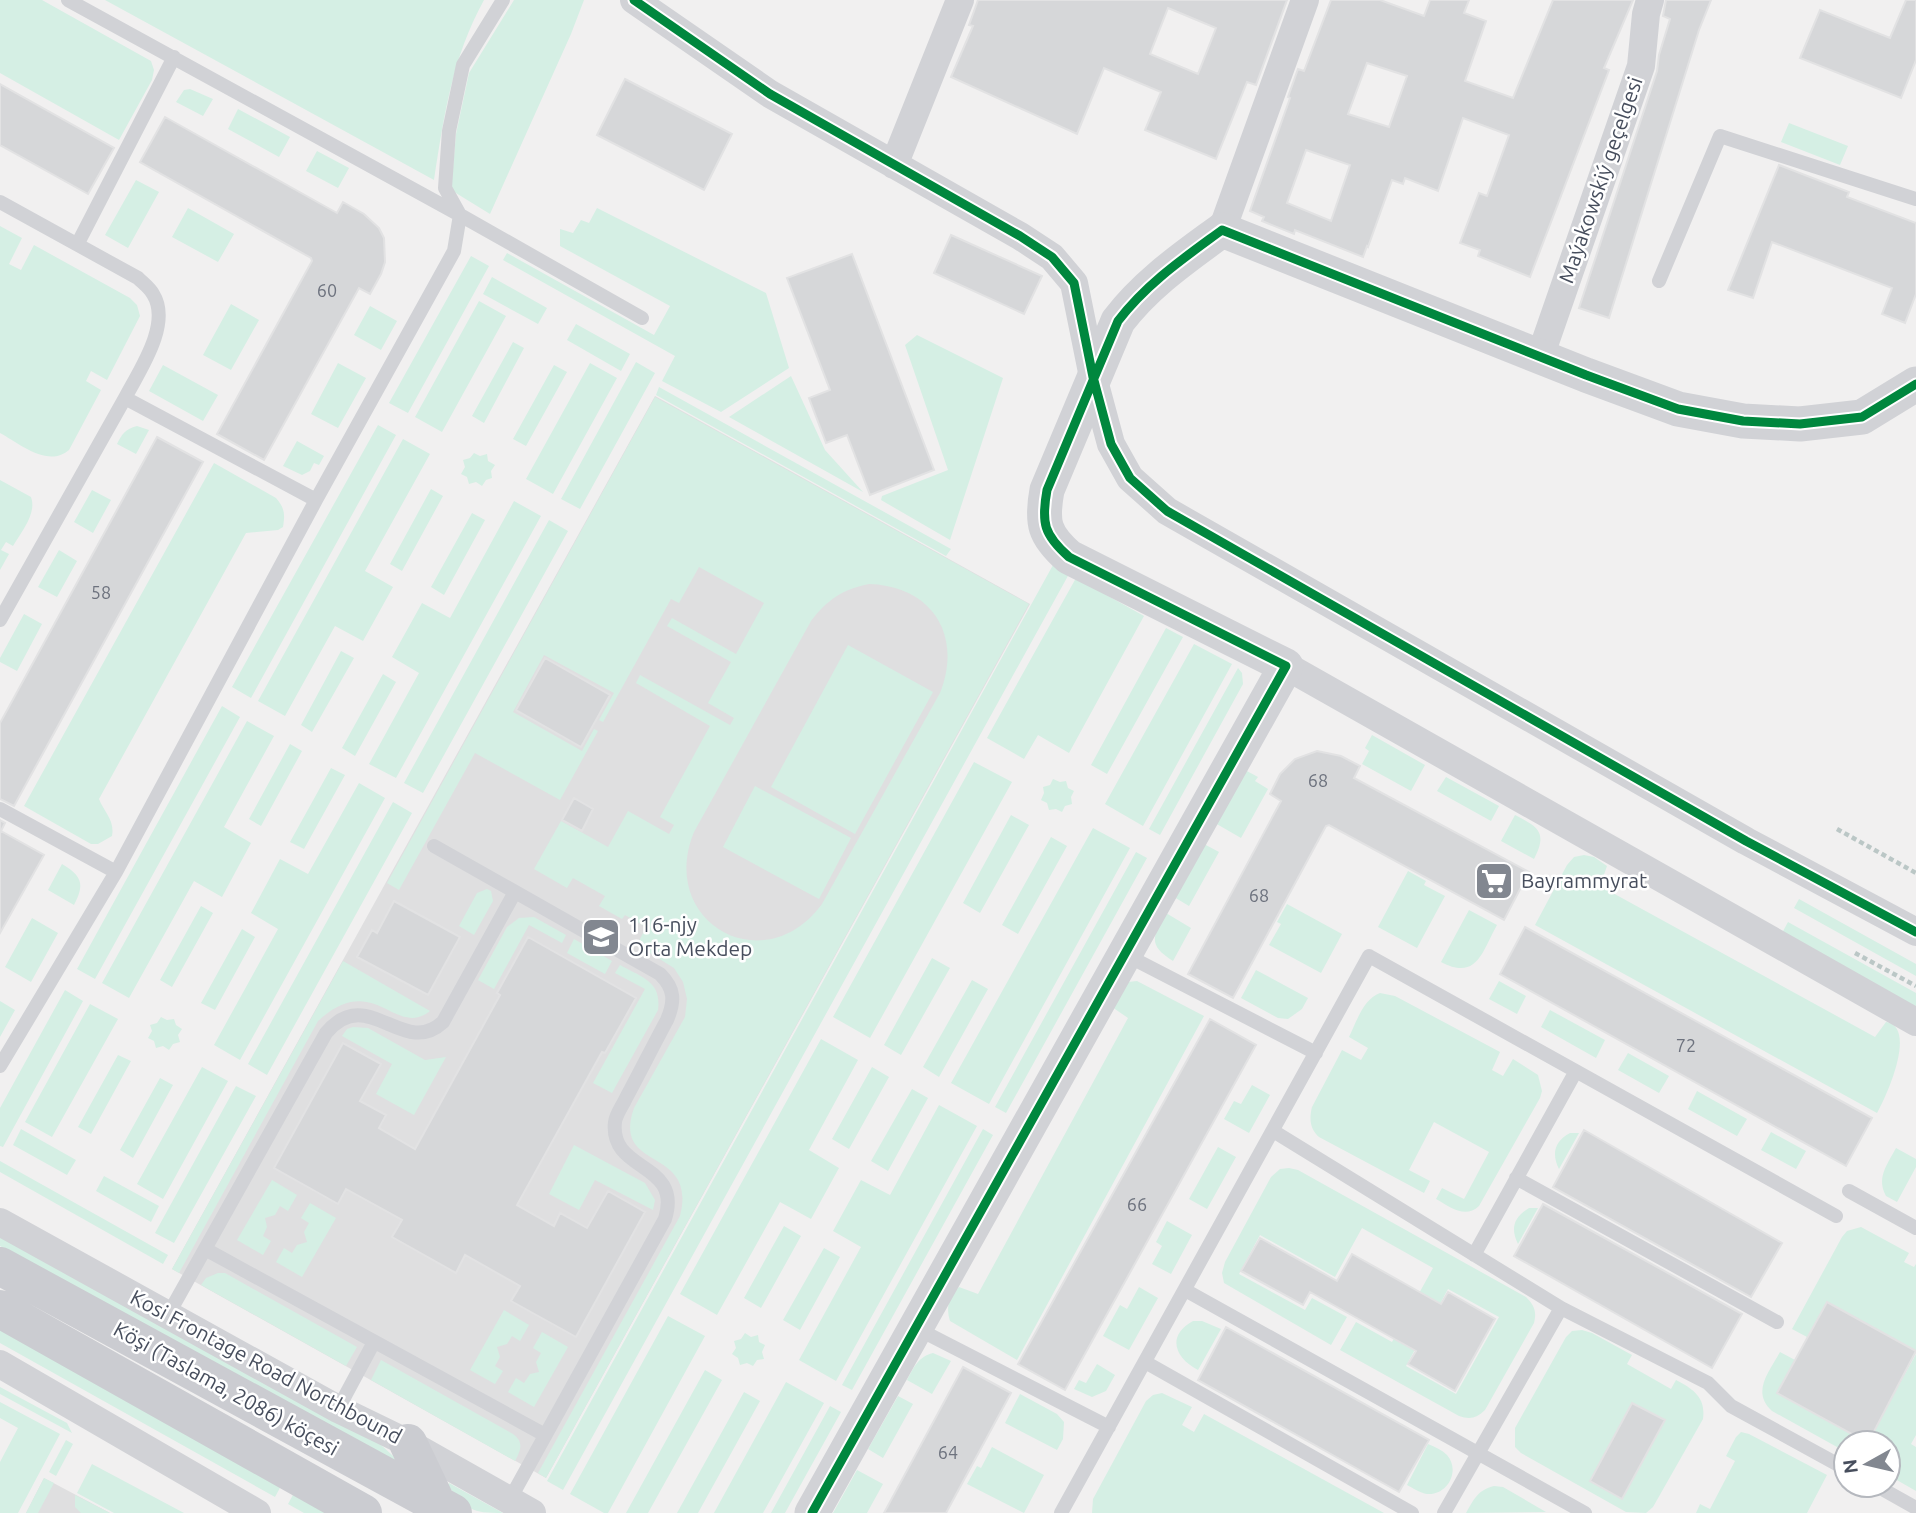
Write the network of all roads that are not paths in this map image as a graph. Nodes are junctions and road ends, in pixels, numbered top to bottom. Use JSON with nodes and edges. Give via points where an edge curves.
{"nodes":[{"id":1,"x":68,"y":0,"type":"edge"},
{"id":2,"x":503,"y":0,"type":"edge"},
{"id":3,"x":634,"y":0,"type":"edge"},
{"id":4,"x":960,"y":0,"type":"edge"},
{"id":5,"x":1305,"y":0,"type":"edge"},
{"id":6,"x":1650,"y":0,"type":"edge"},
{"id":7,"x":174,"y":57,"type":"junction"},
{"id":8,"x":894,"y":164,"type":"junction"},
{"id":9,"x":1916,"y":199,"type":"edge"},
{"id":10,"x":0,"y":202,"type":"edge"},
{"id":11,"x":460,"y":215,"type":"junction"},
{"id":12,"x":1222,"y":230,"type":"junction"},
{"id":13,"x":78,"y":243,"type":"junction"},
{"id":14,"x":1659,"y":281,"type":"dead end"},
{"id":15,"x":642,"y":318,"type":"dead end"},
{"id":16,"x":1540,"y":357,"type":"junction"},
{"id":17,"x":1093,"y":377,"type":"junction"},
{"id":18,"x":1916,"y":384,"type":"edge"},
{"id":19,"x":125,"y":398,"type":"junction"},
{"id":20,"x":316,"y":500,"type":"junction"},
{"id":21,"x":0,"y":620,"type":"edge"},
{"id":22,"x":1286,"y":666,"type":"junction"},
{"id":23,"x":0,"y":809,"type":"edge"},
{"id":24,"x":434,"y":846,"type":"dead end"},
{"id":25,"x":116,"y":873,"type":"junction"},
{"id":26,"x":515,"y":892,"type":"junction"},
{"id":27,"x":1916,"y":932,"type":"edge"},
{"id":28,"x":1126,"y":955,"type":"junction"},
{"id":29,"x":1916,"y":1022,"type":"edge"},
{"id":30,"x":1316,"y":1053,"type":"junction"},
{"id":31,"x":0,"y":1066,"type":"edge"},
{"id":32,"x":1576,"y":1071,"type":"junction"},
{"id":33,"x":1273,"y":1130,"type":"junction"},
{"id":34,"x":1516,"y":1178,"type":"junction"},
{"id":35,"x":1849,"y":1191,"type":"dead end"},
{"id":36,"x":1836,"y":1216,"type":"dead end"},
{"id":37,"x":0,"y":1222,"type":"edge"},
{"id":38,"x":1916,"y":1228,"type":"edge"},
{"id":39,"x":205,"y":1249,"type":"junction"},
{"id":40,"x":1474,"y":1255,"type":"junction"},
{"id":41,"x":0,"y":1266,"type":"edge"},
{"id":42,"x":1185,"y":1290,"type":"junction"},
{"id":43,"x":1561,"y":1308,"type":"junction"},
{"id":44,"x":0,"y":1309,"type":"edge"},
{"id":45,"x":168,"y":1315,"type":"junction"},
{"id":46,"x":1777,"y":1322,"type":"dead end"},
{"id":47,"x":916,"y":1328,"type":"junction"},
{"id":48,"x":374,"y":1342,"type":"junction"},
{"id":49,"x":1145,"y":1362,"type":"junction"},
{"id":50,"x":0,"y":1364,"type":"edge"},
{"id":51,"x":338,"y":1409,"type":"junction"},
{"id":52,"x":1109,"y":1427,"type":"junction"},
{"id":53,"x":545,"y":1435,"type":"junction"},
{"id":54,"x":408,"y":1443,"type":"junction"},
{"id":55,"x":1478,"y":1454,"type":"junction"},
{"id":56,"x":1832,"y":1461,"type":"edge"},
{"id":57,"x":521,"y":1507,"type":"edge"},
{"id":58,"x":445,"y":1509,"type":"edge"},
{"id":59,"x":257,"y":1513,"type":"edge"},
{"id":60,"x":363,"y":1513,"type":"edge"},
{"id":61,"x":812,"y":1513,"type":"edge"},
{"id":62,"x":1062,"y":1513,"type":"edge"},
{"id":63,"x":1412,"y":1513,"type":"edge"},
{"id":64,"x":1444,"y":1513,"type":"edge"},
{"id":65,"x":1585,"y":1513,"type":"edge"}],
"edges":[{"from":1,"to":7,"type":"lane"},
{"from":2,"to":11,"type":"lane","via":[[463,65],[449,131],[445,188]]},
{"from":3,"to":8,"type":"street","via":[[770,94]]},
{"from":4,"to":8,"type":"street"},
{"from":5,"to":12,"type":"street"},
{"from":6,"to":16,"type":"street","name":"Maýakowskiý geçelgesi","via":[[1641,66]]},
{"from":7,"to":11,"type":"lane"},
{"from":7,"to":13,"type":"lane"},
{"from":8,"to":17,"type":"street","via":[[1052,257],[1074,284]]},
{"from":9,"to":14,"type":"lane","via":[[1720,136]]},
{"from":10,"to":13,"type":"lane"},
{"from":11,"to":15,"type":"lane"},
{"from":11,"to":20,"type":"lane","via":[[454,251]]},
{"from":12,"to":16,"type":"street"},
{"from":12,"to":17,"type":"street","via":[[1134,300],[1118,321]]},
{"from":13,"to":19,"type":"lane","via":[[138,278],[155,295],[159,314],[156,339]]},
{"from":16,"to":18,"type":"street","via":[[1678,409],[1743,421],[1800,424],[1861,417]]},
{"from":17,"to":22,"type":"street","via":[[1044,506],[1052,542],[1069,557]]},
{"from":17,"to":27,"type":"street","via":[[1111,444],[1130,478],[1167,511],[1746,841]]},
{"from":19,"to":20,"type":"lane"},
{"from":19,"to":21,"type":"lane"},
{"from":20,"to":25,"type":"lane"},
{"from":22,"to":28,"type":"street"},
{"from":22,"to":29,"type":"street"},
{"from":23,"to":25,"type":"lane"},
{"from":24,"to":26,"type":"lane"},
{"from":25,"to":31,"type":"lane"},
{"from":26,"to":39,"type":"lane","via":[[436,1029],[408,1033],[362,1014],[335,1022]]},
{"from":26,"to":53,"type":"lane","via":[[660,974],[674,995],[667,1020],[615,1120],[615,1139],[624,1154],[660,1180],[669,1206]]},
{"from":28,"to":30,"type":"lane"},
{"from":28,"to":47,"type":"street"},
{"from":30,"to":32,"type":"lane","via":[[1369,956]]},
{"from":30,"to":33,"type":"lane"},
{"from":32,"to":34,"type":"lane"},
{"from":32,"to":36,"type":"lane"},
{"from":33,"to":40,"type":"lane"},
{"from":33,"to":42,"type":"lane"},
{"from":34,"to":40,"type":"lane"},
{"from":34,"to":46,"type":"lane"},
{"from":35,"to":38,"type":"lane"},
{"from":37,"to":45,"type":"street","name":"Kosi Frontage Road Northbound"},
{"from":39,"to":45,"type":"lane"},
{"from":39,"to":48,"type":"lane"},
{"from":40,"to":43,"type":"lane"},
{"from":41,"to":58,"type":"main road","name":"Köşi (Taslama, 2086) köçesi"},
{"from":42,"to":49,"type":"lane"},
{"from":42,"to":55,"type":"lane"},
{"from":43,"to":55,"type":"lane"},
{"from":43,"to":56,"type":"lane","via":[[1708,1383],[1731,1406]]},
{"from":44,"to":60,"type":"main road","name":"Köşi (Taslama, 2086) köçesi"},
{"from":45,"to":51,"type":"street","name":"Kosi Frontage Road Northbound"},
{"from":47,"to":52,"type":"lane"},
{"from":47,"to":61,"type":"street"},
{"from":48,"to":51,"type":"lane"},
{"from":48,"to":53,"type":"lane"},
{"from":49,"to":52,"type":"lane"},
{"from":49,"to":63,"type":"lane"},
{"from":50,"to":59,"type":"street"},
{"from":51,"to":54,"type":"street","name":"Kosi Frontage Road Northbound"},
{"from":52,"to":62,"type":"lane"},
{"from":53,"to":57,"type":"lane"},
{"from":54,"to":57,"type":"street","name":"Kosi Frontage Road Northbound"},
{"from":54,"to":58,"type":"main road"},
{"from":55,"to":64,"type":"lane"},
{"from":55,"to":65,"type":"lane"}]}
